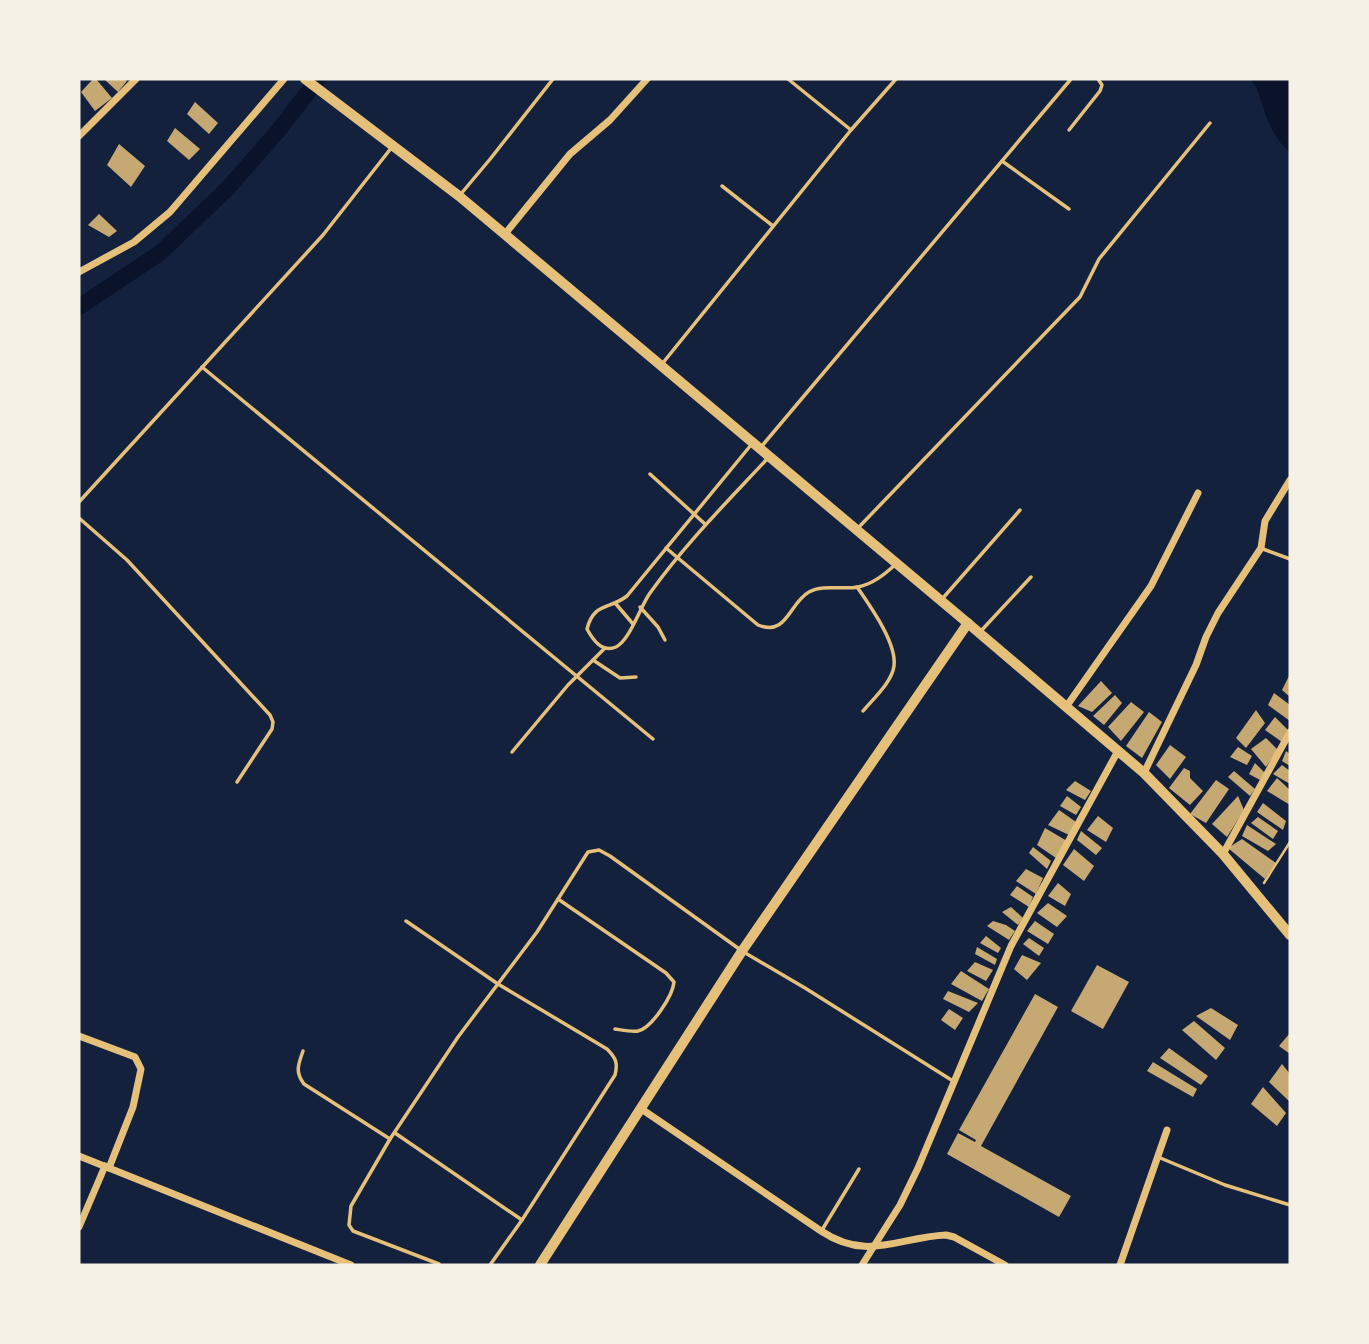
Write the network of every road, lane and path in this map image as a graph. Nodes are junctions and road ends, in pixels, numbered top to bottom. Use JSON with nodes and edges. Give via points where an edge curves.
{"nodes":[{"id":1,"x":136,"y":79,"type":"edge"},
{"id":2,"x":284,"y":79,"type":"edge"},
{"id":3,"x":305,"y":79,"type":"edge"},
{"id":4,"x":552,"y":79,"type":"edge"},
{"id":5,"x":647,"y":79,"type":"edge"},
{"id":6,"x":788,"y":79,"type":"edge"},
{"id":7,"x":896,"y":79,"type":"edge"},
{"id":8,"x":1072,"y":79,"type":"edge"},
{"id":9,"x":1098,"y":79,"type":"edge"},
{"id":10,"x":1210,"y":123,"type":"dead end"},
{"id":11,"x":851,"y":130,"type":"junction"},
{"id":12,"x":1069,"y":130,"type":"dead end"},
{"id":13,"x":79,"y":136,"type":"edge"},
{"id":14,"x":392,"y":147,"type":"junction"},
{"id":15,"x":1002,"y":161,"type":"junction"},
{"id":16,"x":722,"y":186,"type":"dead end"},
{"id":17,"x":459,"y":196,"type":"junction"},
{"id":18,"x":1069,"y":209,"type":"dead end"},
{"id":19,"x":773,"y":226,"type":"junction"},
{"id":20,"x":505,"y":234,"type":"junction"},
{"id":21,"x":79,"y":272,"type":"edge"},
{"id":22,"x":661,"y":365,"type":"junction"},
{"id":23,"x":202,"y":368,"type":"junction"},
{"id":24,"x":756,"y":446,"type":"junction"},
{"id":25,"x":769,"y":457,"type":"junction"},
{"id":26,"x":650,"y":474,"type":"dead end"},
{"id":27,"x":1290,"y":480,"type":"edge"},
{"id":28,"x":1198,"y":493,"type":"dead end"},
{"id":29,"x":79,"y":502,"type":"edge"},
{"id":30,"x":1020,"y":510,"type":"dead end"},
{"id":31,"x":694,"y":515,"type":"junction"},
{"id":32,"x":79,"y":517,"type":"edge"},
{"id":33,"x":706,"y":525,"type":"junction"},
{"id":34,"x":857,"y":530,"type":"junction"},
{"id":35,"x":666,"y":548,"type":"junction"},
{"id":36,"x":1261,"y":548,"type":"junction"},
{"id":37,"x":678,"y":558,"type":"junction"},
{"id":38,"x":1290,"y":559,"type":"edge"},
{"id":39,"x":897,"y":564,"type":"junction"},
{"id":40,"x":1031,"y":577,"type":"dead end"},
{"id":41,"x":858,"y":587,"type":"junction"},
{"id":42,"x":941,"y":600,"type":"junction"},
{"id":43,"x":617,"y":604,"type":"junction"},
{"id":44,"x":640,"y":607,"type":"junction"},
{"id":45,"x":968,"y":623,"type":"junction"},
{"id":46,"x":633,"y":624,"type":"junction"},
{"id":47,"x":980,"y":633,"type":"junction"},
{"id":48,"x":665,"y":640,"type":"dead end"},
{"id":49,"x":605,"y":648,"type":"junction"},
{"id":50,"x":593,"y":660,"type":"junction"},
{"id":51,"x":636,"y":677,"type":"dead end"},
{"id":52,"x":577,"y":678,"type":"junction"},
{"id":53,"x":1066,"y":707,"type":"junction"},
{"id":54,"x":863,"y":711,"type":"dead end"},
{"id":55,"x":1290,"y":732,"type":"edge"},
{"id":56,"x":653,"y":738,"type":"dead end"},
{"id":57,"x":1118,"y":751,"type":"junction"},
{"id":58,"x":512,"y":752,"type":"dead end"},
{"id":59,"x":1144,"y":773,"type":"junction"},
{"id":60,"x":237,"y":782,"type":"dead end"},
{"id":61,"x":1290,"y":842,"type":"edge"},
{"id":62,"x":1223,"y":854,"type":"junction"},
{"id":63,"x":1256,"y":895,"type":"junction"},
{"id":64,"x":558,"y":900,"type":"junction"},
{"id":65,"x":406,"y":921,"type":"dead end"},
{"id":66,"x":1290,"y":935,"type":"edge"},
{"id":67,"x":742,"y":951,"type":"junction"},
{"id":68,"x":498,"y":984,"type":"junction"},
{"id":69,"x":615,"y":1029,"type":"dead end"},
{"id":70,"x":79,"y":1035,"type":"edge"},
{"id":71,"x":303,"y":1051,"type":"dead end"},
{"id":72,"x":955,"y":1083,"type":"junction"},
{"id":73,"x":640,"y":1108,"type":"junction"},
{"id":74,"x":1167,"y":1130,"type":"dead end"},
{"id":75,"x":395,"y":1133,"type":"junction"},
{"id":76,"x":390,"y":1139,"type":"junction"},
{"id":77,"x":79,"y":1156,"type":"edge"},
{"id":78,"x":1157,"y":1156,"type":"junction"},
{"id":79,"x":107,"y":1167,"type":"junction"},
{"id":80,"x":859,"y":1169,"type":"dead end"},
{"id":81,"x":1290,"y":1205,"type":"edge"},
{"id":82,"x":522,"y":1220,"type":"junction"},
{"id":83,"x":79,"y":1227,"type":"edge"},
{"id":84,"x":821,"y":1231,"type":"junction"},
{"id":85,"x":873,"y":1248,"type":"junction"},
{"id":86,"x":439,"y":1264,"type":"edge"},
{"id":87,"x":351,"y":1265,"type":"edge"},
{"id":88,"x":490,"y":1265,"type":"edge"},
{"id":89,"x":540,"y":1265,"type":"edge"},
{"id":90,"x":862,"y":1265,"type":"edge"},
{"id":91,"x":1005,"y":1265,"type":"edge"},
{"id":92,"x":1120,"y":1265,"type":"edge"}],
"edges":[{"from":1,"to":13,"type":"street"},
{"from":2,"to":21,"type":"street","via":[[170,212],[134,242]]},
{"from":3,"to":14,"type":"main road"},
{"from":4,"to":17,"type":"lane"},
{"from":5,"to":20,"type":"street","via":[[610,120],[570,154]]},
{"from":6,"to":11,"type":"lane"},
{"from":7,"to":11,"type":"lane"},
{"from":8,"to":15,"type":"lane"},
{"from":9,"to":12,"type":"lane","via":[[1100,91]]},
{"from":10,"to":34,"type":"lane","via":[[1099,259],[1080,297]]},
{"from":11,"to":19,"type":"lane"},
{"from":14,"to":17,"type":"main road"},
{"from":14,"to":23,"type":"lane","via":[[323,235]]},
{"from":15,"to":18,"type":"lane"},
{"from":15,"to":24,"type":"lane"},
{"from":16,"to":19,"type":"lane"},
{"from":17,"to":20,"type":"main road"},
{"from":19,"to":22,"type":"lane"},
{"from":20,"to":22,"type":"main road"},
{"from":22,"to":24,"type":"main road"},
{"from":23,"to":29,"type":"lane"},
{"from":23,"to":52,"type":"lane"},
{"from":24,"to":25,"type":"main road"},
{"from":24,"to":31,"type":"lane"},
{"from":25,"to":33,"type":"lane"},
{"from":25,"to":34,"type":"main road"},
{"from":26,"to":31,"type":"lane"},
{"from":27,"to":36,"type":"street","via":[[1265,521]]},
{"from":28,"to":53,"type":"street","via":[[1151,586]]},
{"from":30,"to":42,"type":"lane"},
{"from":31,"to":33,"type":"lane"},
{"from":31,"to":35,"type":"lane"},
{"from":32,"to":60,"type":"lane","via":[[127,560],[270,715],[272,729]]},
{"from":33,"to":37,"type":"lane"},
{"from":34,"to":39,"type":"main road"},
{"from":35,"to":37,"type":"lane"},
{"from":35,"to":43,"type":"lane"},
{"from":36,"to":38,"type":"lane"},
{"from":36,"to":59,"type":"street","via":[[1218,613]]},
{"from":37,"to":41,"type":"lane","via":[[767,629],[785,619],[809,592]]},
{"from":37,"to":44,"type":"lane"},
{"from":39,"to":41,"type":"lane"},
{"from":39,"to":42,"type":"main road"},
{"from":40,"to":47,"type":"lane"},
{"from":41,"to":54,"type":"lane","via":[[878,618],[894,667]]},
{"from":42,"to":45,"type":"main road"},
{"from":43,"to":46,"type":"lane"},
{"from":43,"to":49,"type":"lane","via":[[597,609],[590,618],[587,629]]},
{"from":44,"to":46,"type":"lane"},
{"from":44,"to":48,"type":"lane"},
{"from":45,"to":47,"type":"main road"},
{"from":45,"to":67,"type":"street"},
{"from":46,"to":49,"type":"lane","via":[[619,645]]},
{"from":47,"to":53,"type":"main road"},
{"from":49,"to":50,"type":"lane"},
{"from":50,"to":51,"type":"lane","via":[[620,678]]},
{"from":50,"to":52,"type":"lane"},
{"from":52,"to":56,"type":"lane"},
{"from":52,"to":58,"type":"lane"},
{"from":53,"to":57,"type":"main road"},
{"from":55,"to":62,"type":"street"},
{"from":57,"to":59,"type":"main road"},
{"from":57,"to":72,"type":"street","via":[[1011,946]]},
{"from":59,"to":62,"type":"main road"},
{"from":61,"to":63,"type":"path"},
{"from":62,"to":63,"type":"main road"},
{"from":63,"to":66,"type":"main road"},
{"from":64,"to":67,"type":"lane","via":[[588,852],[599,850]]},
{"from":64,"to":68,"type":"lane"},
{"from":64,"to":69,"type":"lane","via":[[674,982],[674,990],[645,1027],[638,1031]]},
{"from":65,"to":68,"type":"lane"},
{"from":67,"to":72,"type":"lane"},
{"from":67,"to":73,"type":"street"},
{"from":68,"to":75,"type":"lane"},
{"from":68,"to":82,"type":"lane","via":[[607,1049],[618,1065]]},
{"from":70,"to":79,"type":"street","via":[[128,1053],[141,1069],[132,1107]]},
{"from":71,"to":76,"type":"lane","via":[[297,1067],[304,1084]]},
{"from":72,"to":85,"type":"street","via":[[900,1205]]},
{"from":73,"to":84,"type":"street"},
{"from":73,"to":89,"type":"street"},
{"from":74,"to":78,"type":"street"},
{"from":75,"to":76,"type":"lane"},
{"from":75,"to":82,"type":"lane"},
{"from":76,"to":86,"type":"lane","via":[[351,1206],[349,1224],[354,1231]]},
{"from":77,"to":79,"type":"street"},
{"from":78,"to":81,"type":"lane","via":[[1224,1185]]},
{"from":78,"to":92,"type":"street"},
{"from":79,"to":83,"type":"street"},
{"from":79,"to":87,"type":"street"},
{"from":80,"to":84,"type":"lane"},
{"from":82,"to":88,"type":"lane"},
{"from":84,"to":85,"type":"street","via":[[839,1241]]},
{"from":85,"to":90,"type":"street"},
{"from":85,"to":91,"type":"street","via":[[946,1235]]}]}
